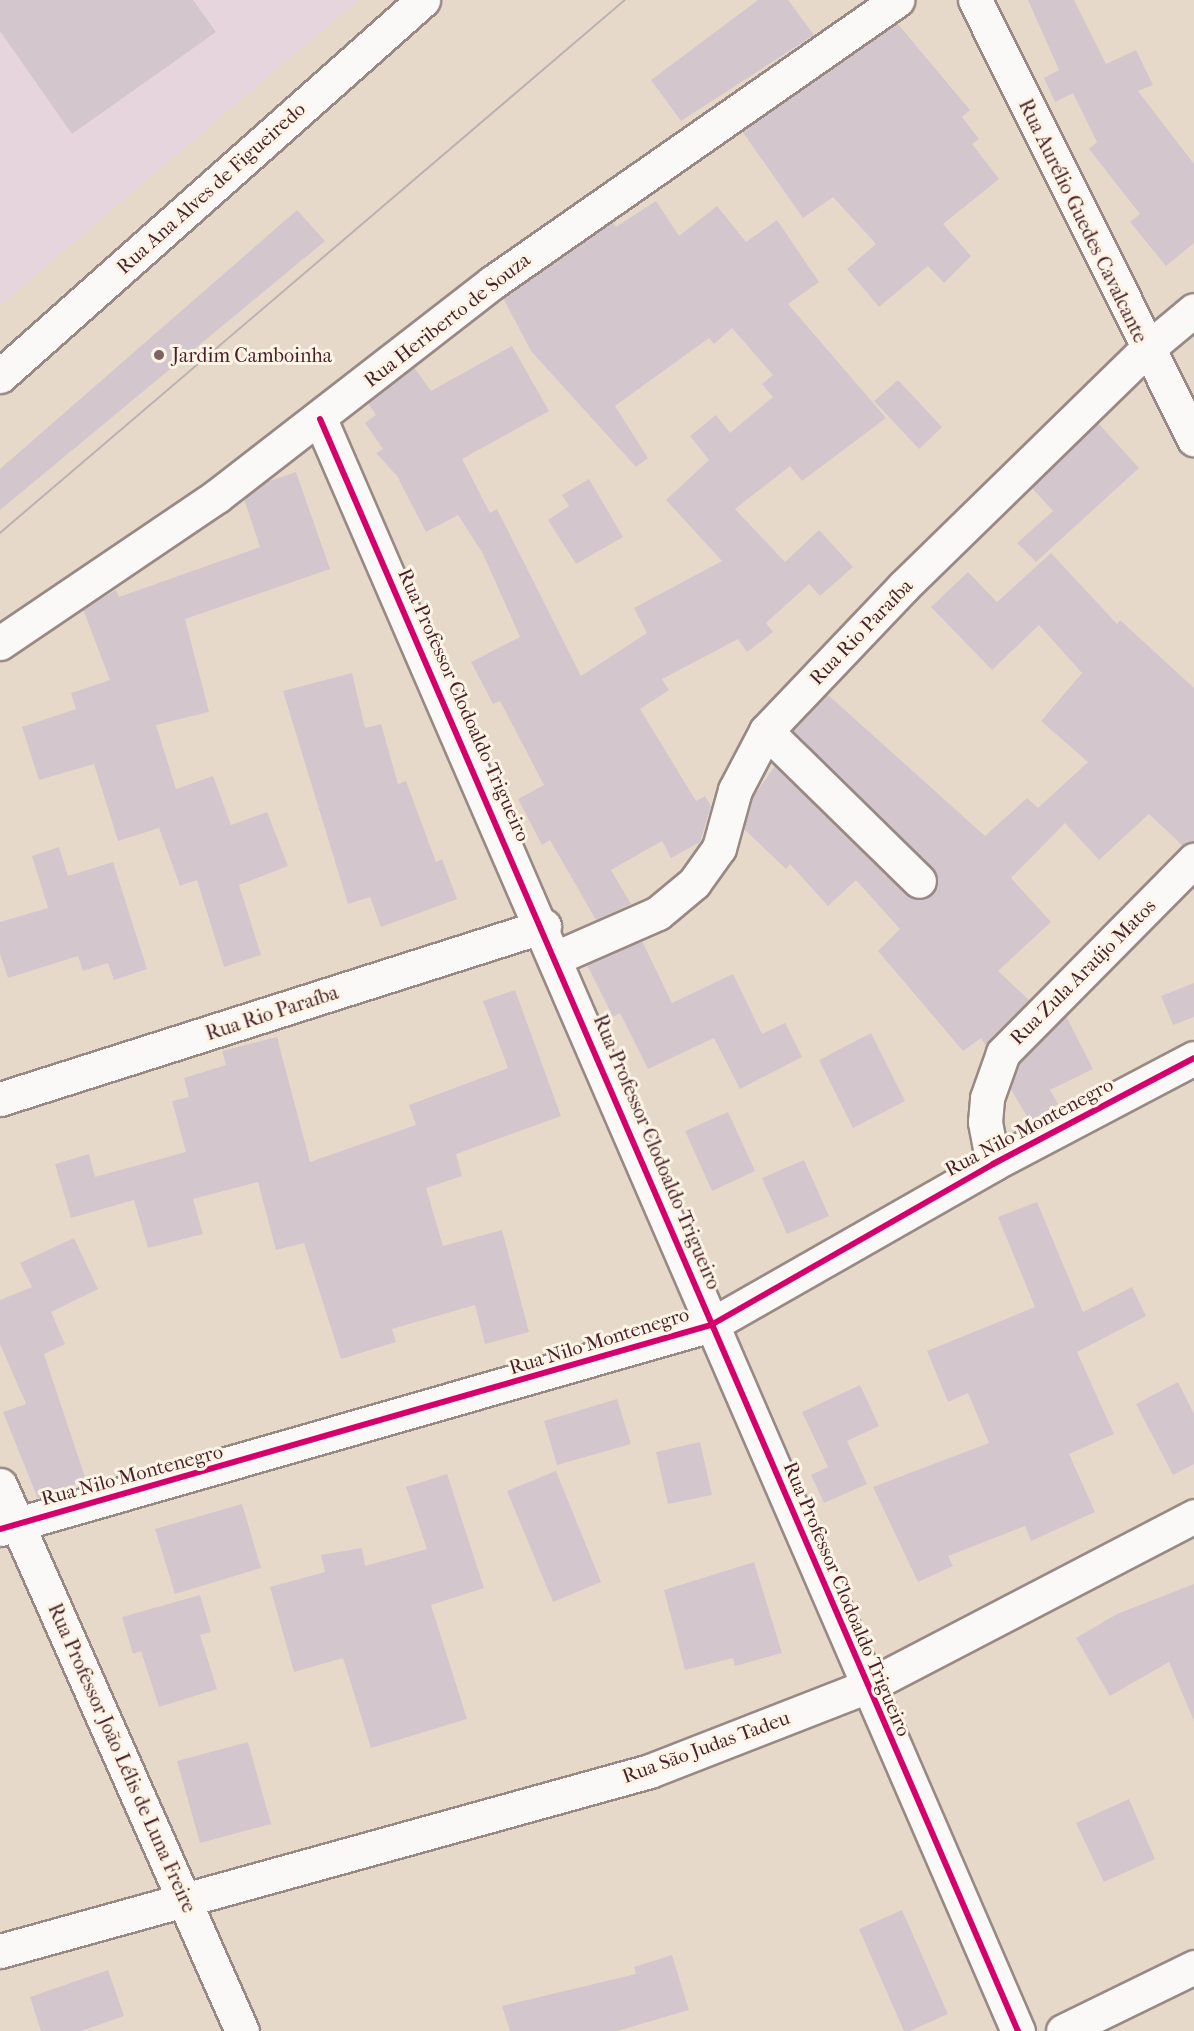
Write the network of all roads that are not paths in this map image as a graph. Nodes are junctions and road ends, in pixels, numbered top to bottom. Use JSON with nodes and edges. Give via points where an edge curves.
{"nodes":[{"id":1,"x":423,"y":0,"type":"edge"},
{"id":2,"x":897,"y":0,"type":"edge"},
{"id":3,"x":975,"y":0,"type":"edge"},
{"id":4,"x":1194,"y":310,"type":"edge"},
{"id":5,"x":1146,"y":350,"type":"junction"},
{"id":6,"x":0,"y":376,"type":"edge"},
{"id":7,"x":320,"y":419,"type":"junction"},
{"id":8,"x":1194,"y":440,"type":"edge"},
{"id":9,"x":0,"y":643,"type":"edge"},
{"id":10,"x":766,"y":731,"type":"junction"},
{"id":11,"x":1194,"y":860,"type":"edge"},
{"id":12,"x":919,"y":882,"type":"dead end"},
{"id":13,"x":544,"y":926,"type":"junction"},
{"id":14,"x":558,"y":957,"type":"junction"},
{"id":15,"x":1194,"y":1058,"type":"edge"},
{"id":16,"x":0,"y":1099,"type":"edge"},
{"id":17,"x":993,"y":1164,"type":"junction"},
{"id":18,"x":711,"y":1325,"type":"junction"},
{"id":19,"x":0,"y":1485,"type":"edge"},
{"id":20,"x":1194,"y":1516,"type":"edge"},
{"id":21,"x":8,"y":1527,"type":"edge"},
{"id":22,"x":866,"y":1687,"type":"junction"},
{"id":23,"x":187,"y":1898,"type":"junction"},
{"id":24,"x":0,"y":1951,"type":"edge"},
{"id":25,"x":1194,"y":1967,"type":"edge"},
{"id":26,"x":242,"y":2031,"type":"edge"},
{"id":27,"x":1018,"y":2031,"type":"edge"},
{"id":28,"x":1063,"y":2031,"type":"edge"}],
"edges":[{"from":1,"to":6,"type":"street","name":"Rua Ana Alves de Figueiredo"},
{"from":2,"to":7,"type":"street","name":"Rua Heriberto de Souza","via":[[549,242]]},
{"from":3,"to":5,"type":"street","name":"Rua Aurélio Guedes Cavalcante"},
{"from":4,"to":5,"type":"street","name":"Rua Rio Paraíba"},
{"from":5,"to":8,"type":"street","name":"Rua Aurélio Guedes Cavalcante"},
{"from":5,"to":10,"type":"street","name":"Rua Rio Paraíba","via":[[904,586]]},
{"from":7,"to":9,"type":"street","name":"Rua Heriberto de Souza"},
{"from":7,"to":13,"type":"street","name":"Rua Professor Clodoaldo Trigueiro"},
{"from":10,"to":12,"type":"street"},
{"from":10,"to":14,"type":"street","name":"Rua Rio Paraíba","via":[[735,790],[719,848],[694,883],[658,913]]},
{"from":11,"to":17,"type":"street","name":"Rua Zula Araújo Matos","via":[[1004,1053],[987,1098],[985,1122]]},
{"from":13,"to":14,"type":"street","name":"Rua Professor Clodoaldo Trigueiro"},
{"from":13,"to":16,"type":"street","name":"Rua Rio Paraíba"},
{"from":14,"to":18,"type":"street","name":"Rua Professor Clodoaldo Trigueiro"},
{"from":15,"to":17,"type":"street","name":"Rua Nilo Montenegro"},
{"from":17,"to":18,"type":"street","name":"Rua Nilo Montenegro"},
{"from":18,"to":21,"type":"street","name":"Rua Nilo Montenegro"},
{"from":18,"to":22,"type":"street","name":"Rua Professor Clodoaldo Trigueiro"},
{"from":19,"to":21,"type":"street","name":"Rua Professor João Lélis de Luna Freire"},
{"from":20,"to":22,"type":"street","name":"Rua São Judas Tadeu"},
{"from":21,"to":23,"type":"street","name":"Rua Professor João Lélis de Luna Freire"},
{"from":22,"to":23,"type":"street","name":"Rua São Judas Tadeu","via":[[650,1771]]},
{"from":22,"to":27,"type":"street","name":"Rua Professor Clodoaldo Trigueiro"},
{"from":23,"to":24,"type":"street","name":"Rua São Judas Tadeu"},
{"from":23,"to":26,"type":"street","name":"Rua Professor João Lélis de Luna Freire"},
{"from":25,"to":28,"type":"street"}]}
